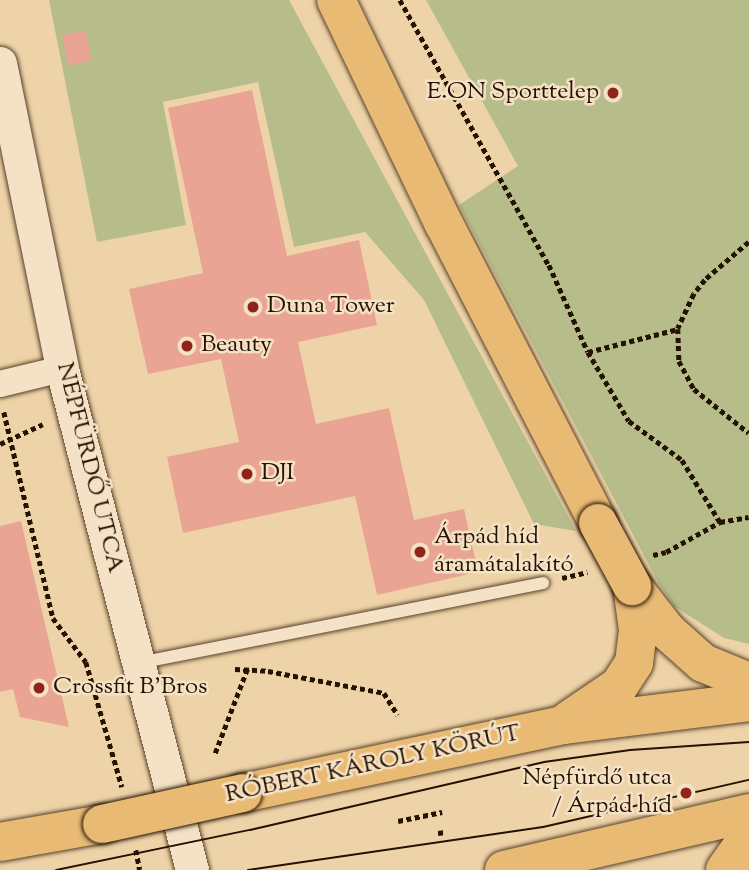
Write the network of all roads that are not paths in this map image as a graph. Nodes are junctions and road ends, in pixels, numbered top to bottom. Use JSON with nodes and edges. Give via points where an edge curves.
{"nodes":[{"id":1,"x":336,"y":0,"type":"edge"},
{"id":2,"x":0,"y":63,"type":"edge"},
{"id":3,"x":62,"y":369,"type":"junction"},
{"id":4,"x":1,"y":396,"type":"edge"},
{"id":5,"x":543,"y":583,"type":"dead end"},
{"id":6,"x":632,"y":586,"type":"junction"},
{"id":7,"x":139,"y":663,"type":"junction"},
{"id":8,"x":749,"y":682,"type":"edge"},
{"id":9,"x":749,"y":702,"type":"edge"},
{"id":10,"x":563,"y":724,"type":"junction"},
{"id":11,"x":749,"y":813,"type":"edge"},
{"id":12,"x":749,"y":836,"type":"edge"},
{"id":13,"x":0,"y":842,"type":"edge"},
{"id":14,"x":192,"y":870,"type":"edge"},
{"id":15,"x":504,"y":870,"type":"edge"},
{"id":16,"x":725,"y":870,"type":"edge"}],
"edges":[{"from":1,"to":6,"type":"main road","bridge":true,"via":[[443,224]]},
{"from":2,"to":3,"type":"street","name":"NÉPFÜRDŐ UTCA"},
{"from":3,"to":4,"type":"street"},
{"from":3,"to":7,"type":"street","name":"NÉPFÜRDŐ UTCA"},
{"from":5,"to":7,"type":"lane"},
{"from":6,"to":8,"type":"main road","via":[[667,631],[703,663]]},
{"from":6,"to":10,"type":"main road","via":[[638,631],[634,663],[619,686]]},
{"from":7,"to":14,"type":"street","name":"NÉPFÜRDŐ UTCA"},
{"from":9,"to":10,"type":"main road","name":"RÓBERT KÁROLY KÖRÚT"},
{"from":10,"to":13,"type":"main road","name":"RÓBERT KÁROLY KÖRÚT","bridge":true,"via":[[243,793],[113,809]]},
{"from":11,"to":15,"type":"main road"},
{"from":12,"to":16,"type":"main road"}]}
